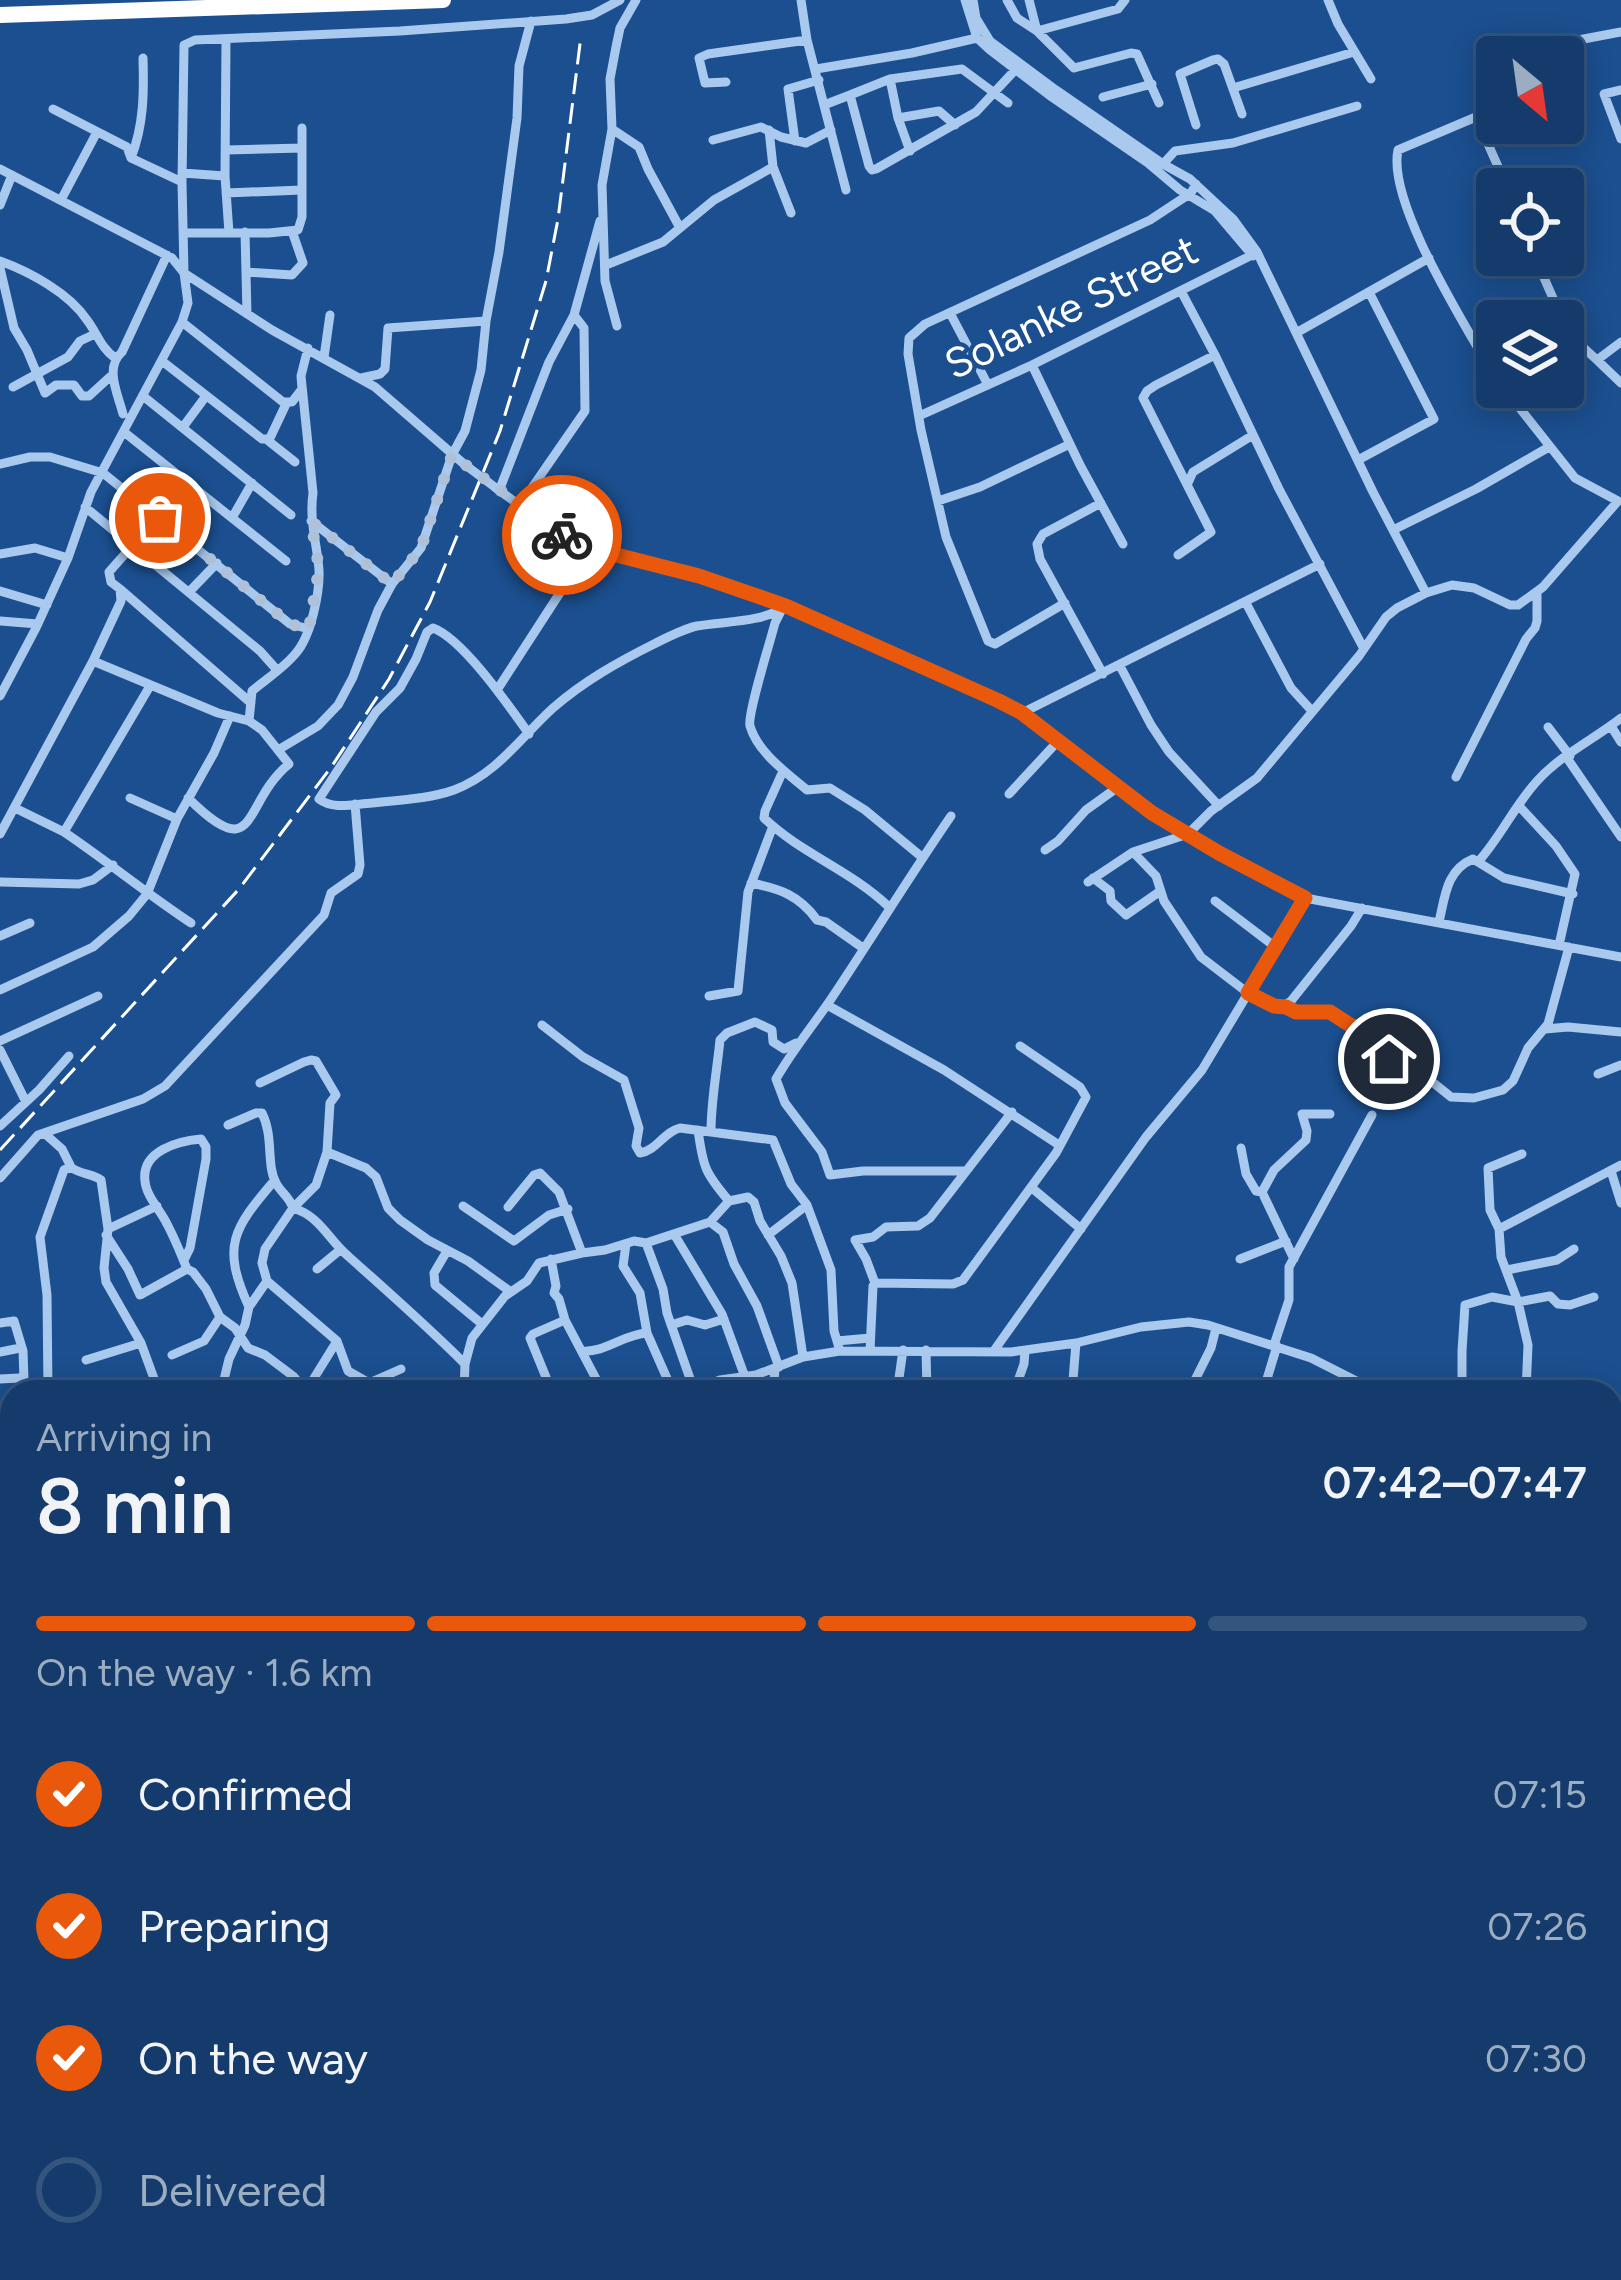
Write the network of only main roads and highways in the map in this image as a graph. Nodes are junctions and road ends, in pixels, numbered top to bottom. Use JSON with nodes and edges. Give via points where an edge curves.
{"nodes":[{"id":1,"x":274,"y":0,"type":"edge"},
{"id":2,"x":443,"y":0,"type":"edge"},
{"id":3,"x":0,"y":11,"type":"edge"}],
"edges":[{"from":1,"to":3,"type":"highway"},
{"from":2,"to":3,"type":"highway"}]}
